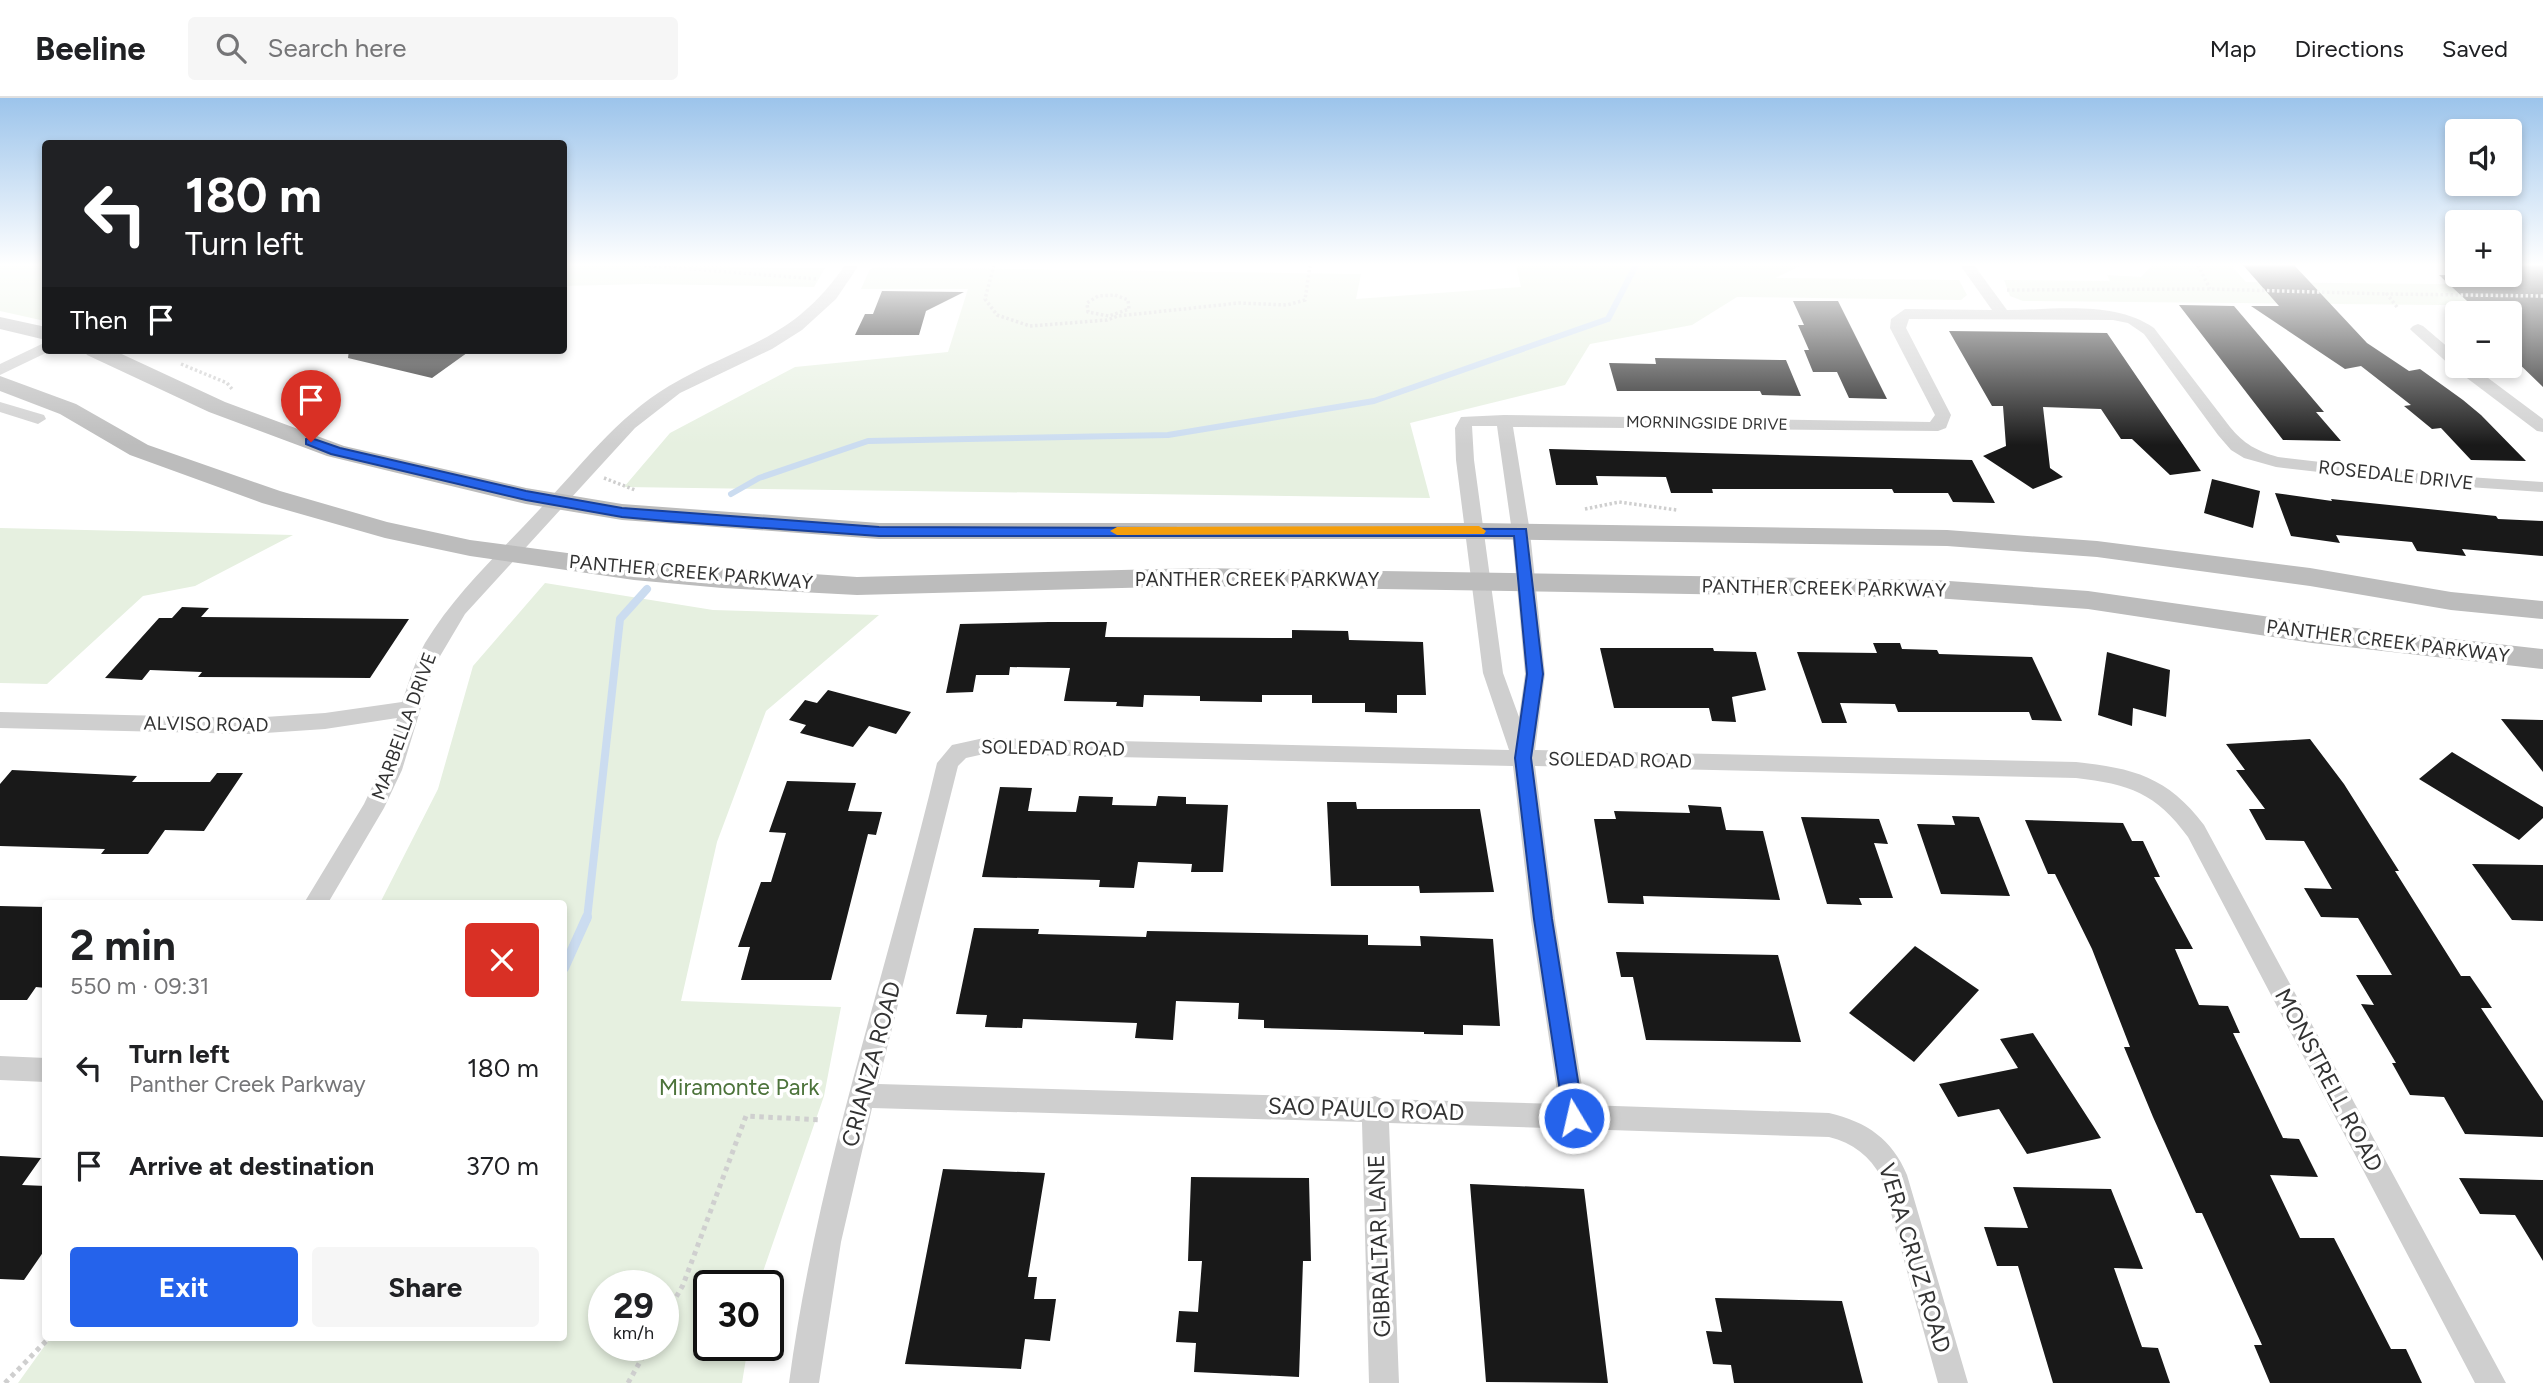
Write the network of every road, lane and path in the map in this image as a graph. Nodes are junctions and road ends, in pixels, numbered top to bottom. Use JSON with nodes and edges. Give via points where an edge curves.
{"nodes":[{"id":1,"x":8,"y":325,"type":"edge"},
{"id":2,"x":799,"y":325,"type":"edge"},
{"id":3,"x":1898,"y":325,"type":"edge"},
{"id":4,"x":2140,"y":325,"type":"edge"},
{"id":5,"x":2418,"y":330,"type":"dead end"},
{"id":6,"x":42,"y":333,"type":"edge"},
{"id":7,"x":42,"y":349,"type":"edge"},
{"id":8,"x":2445,"y":353,"type":"edge"},
{"id":9,"x":103,"y":354,"type":"edge"},
{"id":10,"x":0,"y":370,"type":"edge"},
{"id":11,"x":2478,"y":378,"type":"edge"},
{"id":12,"x":0,"y":383,"type":"edge"},
{"id":13,"x":0,"y":407,"type":"edge"},
{"id":14,"x":37,"y":419,"type":"dead end"},
{"id":15,"x":1504,"y":420,"type":"junction"},
{"id":16,"x":2543,"y":427,"type":"edge"},
{"id":17,"x":2543,"y":487,"type":"edge"},
{"id":18,"x":556,"y":502,"type":"junction"},
{"id":19,"x":1476,"y":531,"type":"junction"},
{"id":20,"x":1521,"y":532,"type":"junction"},
{"id":21,"x":509,"y":553,"type":"junction"},
{"id":22,"x":1479,"y":580,"type":"junction"},
{"id":23,"x":1524,"y":582,"type":"junction"},
{"id":24,"x":2543,"y":610,"type":"edge"},
{"id":25,"x":2543,"y":659,"type":"edge"},
{"id":26,"x":411,"y":709,"type":"junction"},
{"id":27,"x":0,"y":720,"type":"edge"},
{"id":28,"x":959,"y":751,"type":"joint"},
{"id":29,"x":1523,"y":758,"type":"junction"},
{"id":30,"x":2154,"y":787,"type":"joint"},
{"id":31,"x":318,"y":900,"type":"edge"},
{"id":32,"x":0,"y":1068,"type":"edge"},
{"id":33,"x":42,"y":1070,"type":"edge"},
{"id":34,"x":862,"y":1096,"type":"junction"},
{"id":35,"x":1375,"y":1108,"type":"junction"},
{"id":36,"x":1574,"y":1118,"type":"junction"},
{"id":37,"x":822,"y":1120,"type":"dead end"},
{"id":38,"x":1867,"y":1140,"type":"joint"},
{"id":39,"x":679,"y":1292,"type":"edge"},
{"id":40,"x":47,"y":1341,"type":"edge"},
{"id":41,"x":640,"y":1361,"type":"edge"},
{"id":42,"x":5,"y":1383,"type":"edge"},
{"id":43,"x":628,"y":1383,"type":"edge"},
{"id":44,"x":804,"y":1383,"type":"edge"},
{"id":45,"x":1384,"y":1383,"type":"edge"},
{"id":46,"x":1953,"y":1383,"type":"edge"},
{"id":47,"x":2491,"y":1383,"type":"edge"}],
"edges":[{"from":1,"to":6,"type":"main road"},
{"from":2,"to":18,"type":"street","name":"MARBELLA DRIVE","via":[[766,346],[692,380],[643,412]]},
{"from":3,"to":15,"type":"street","name":"MORNINGSIDE DRIVE","via":[[1943,415],[1940,424],[1910,428]]},
{"from":4,"to":17,"type":"street","name":"ROSEDALE DRIVE","via":[[2237,446],[2250,454],[2276,463]]},
{"from":5,"to":8,"type":"street"},
{"from":7,"to":10,"type":"street"},
{"from":9,"to":18,"type":"main road","via":[[217,407],[336,451]]},
{"from":11,"to":16,"type":"street"},
{"from":12,"to":21,"type":"main road","name":"PANTHER CREEK PARKWAY","via":[[68,409],[139,450],[271,496],[385,530]]},
{"from":13,"to":14,"type":"street"},
{"from":15,"to":19,"type":"street","name":"MORNINGSIDE DRIVE","via":[[1474,419],[1463,428]]},
{"from":15,"to":20,"type":"street"},
{"from":18,"to":19,"type":"main road","via":[[666,516],[879,531]]},
{"from":18,"to":21,"type":"street","name":"MARBELLA DRIVE"},
{"from":19,"to":20,"type":"main road"},
{"from":19,"to":22,"type":"street"},
{"from":20,"to":23,"type":"street"},
{"from":20,"to":24,"type":"main road","via":[[1947,538],[2097,549],[2451,601]]},
{"from":21,"to":22,"type":"main road","name":"PANTHER CREEK PARKWAY","via":[[722,579],[856,586],[1198,577]]},
{"from":21,"to":26,"type":"street","name":"MARBELLA DRIVE","via":[[447,623],[423,668]]},
{"from":22,"to":23,"type":"main road","name":"PANTHER CREEK PARKWAY"},
{"from":22,"to":29,"type":"street","via":[[1493,673]]},
{"from":23,"to":25,"type":"main road","name":"PANTHER CREEK PARKWAY","via":[[1935,589],[2088,600],[2312,633]]},
{"from":23,"to":29,"type":"street","via":[[1535,674]]},
{"from":26,"to":27,"type":"street","name":"ALVISO ROAD","via":[[249,726]]},
{"from":26,"to":31,"type":"street","name":"MARBELLA DRIVE","via":[[379,796]]},
{"from":28,"to":29,"type":"street","name":"SOLEDAD ROAD","via":[[984,746]]},
{"from":28,"to":34,"type":"street","name":"CRIANZA ROAD","via":[[948,763]]},
{"from":29,"to":30,"type":"street","name":"SOLEDAD ROAD","via":[[2076,770],[2122,776]]},
{"from":29,"to":36,"type":"street"},
{"from":30,"to":47,"type":"street","name":"MONSTRELL ROAD","via":[[2196,831]]},
{"from":32,"to":33,"type":"street"},
{"from":34,"to":35,"type":"street","name":"SAO PAULO ROAD"},
{"from":34,"to":44,"type":"street","name":"CRIANZA ROAD","via":[[825,1246]]},
{"from":35,"to":36,"type":"street","name":"SAO PAULO ROAD"},
{"from":35,"to":45,"type":"street","name":"GIBRALTAR LANE"},
{"from":36,"to":38,"type":"street","name":"SAO PAULO ROAD","via":[[1829,1125]]},
{"from":37,"to":39,"type":"path","via":[[746,1116]]},
{"from":38,"to":46,"type":"street","name":"VERA CRUZ ROAD","via":[[1880,1150],[1894,1175]]},
{"from":40,"to":42,"type":"path"},
{"from":41,"to":43,"type":"path"}]}
